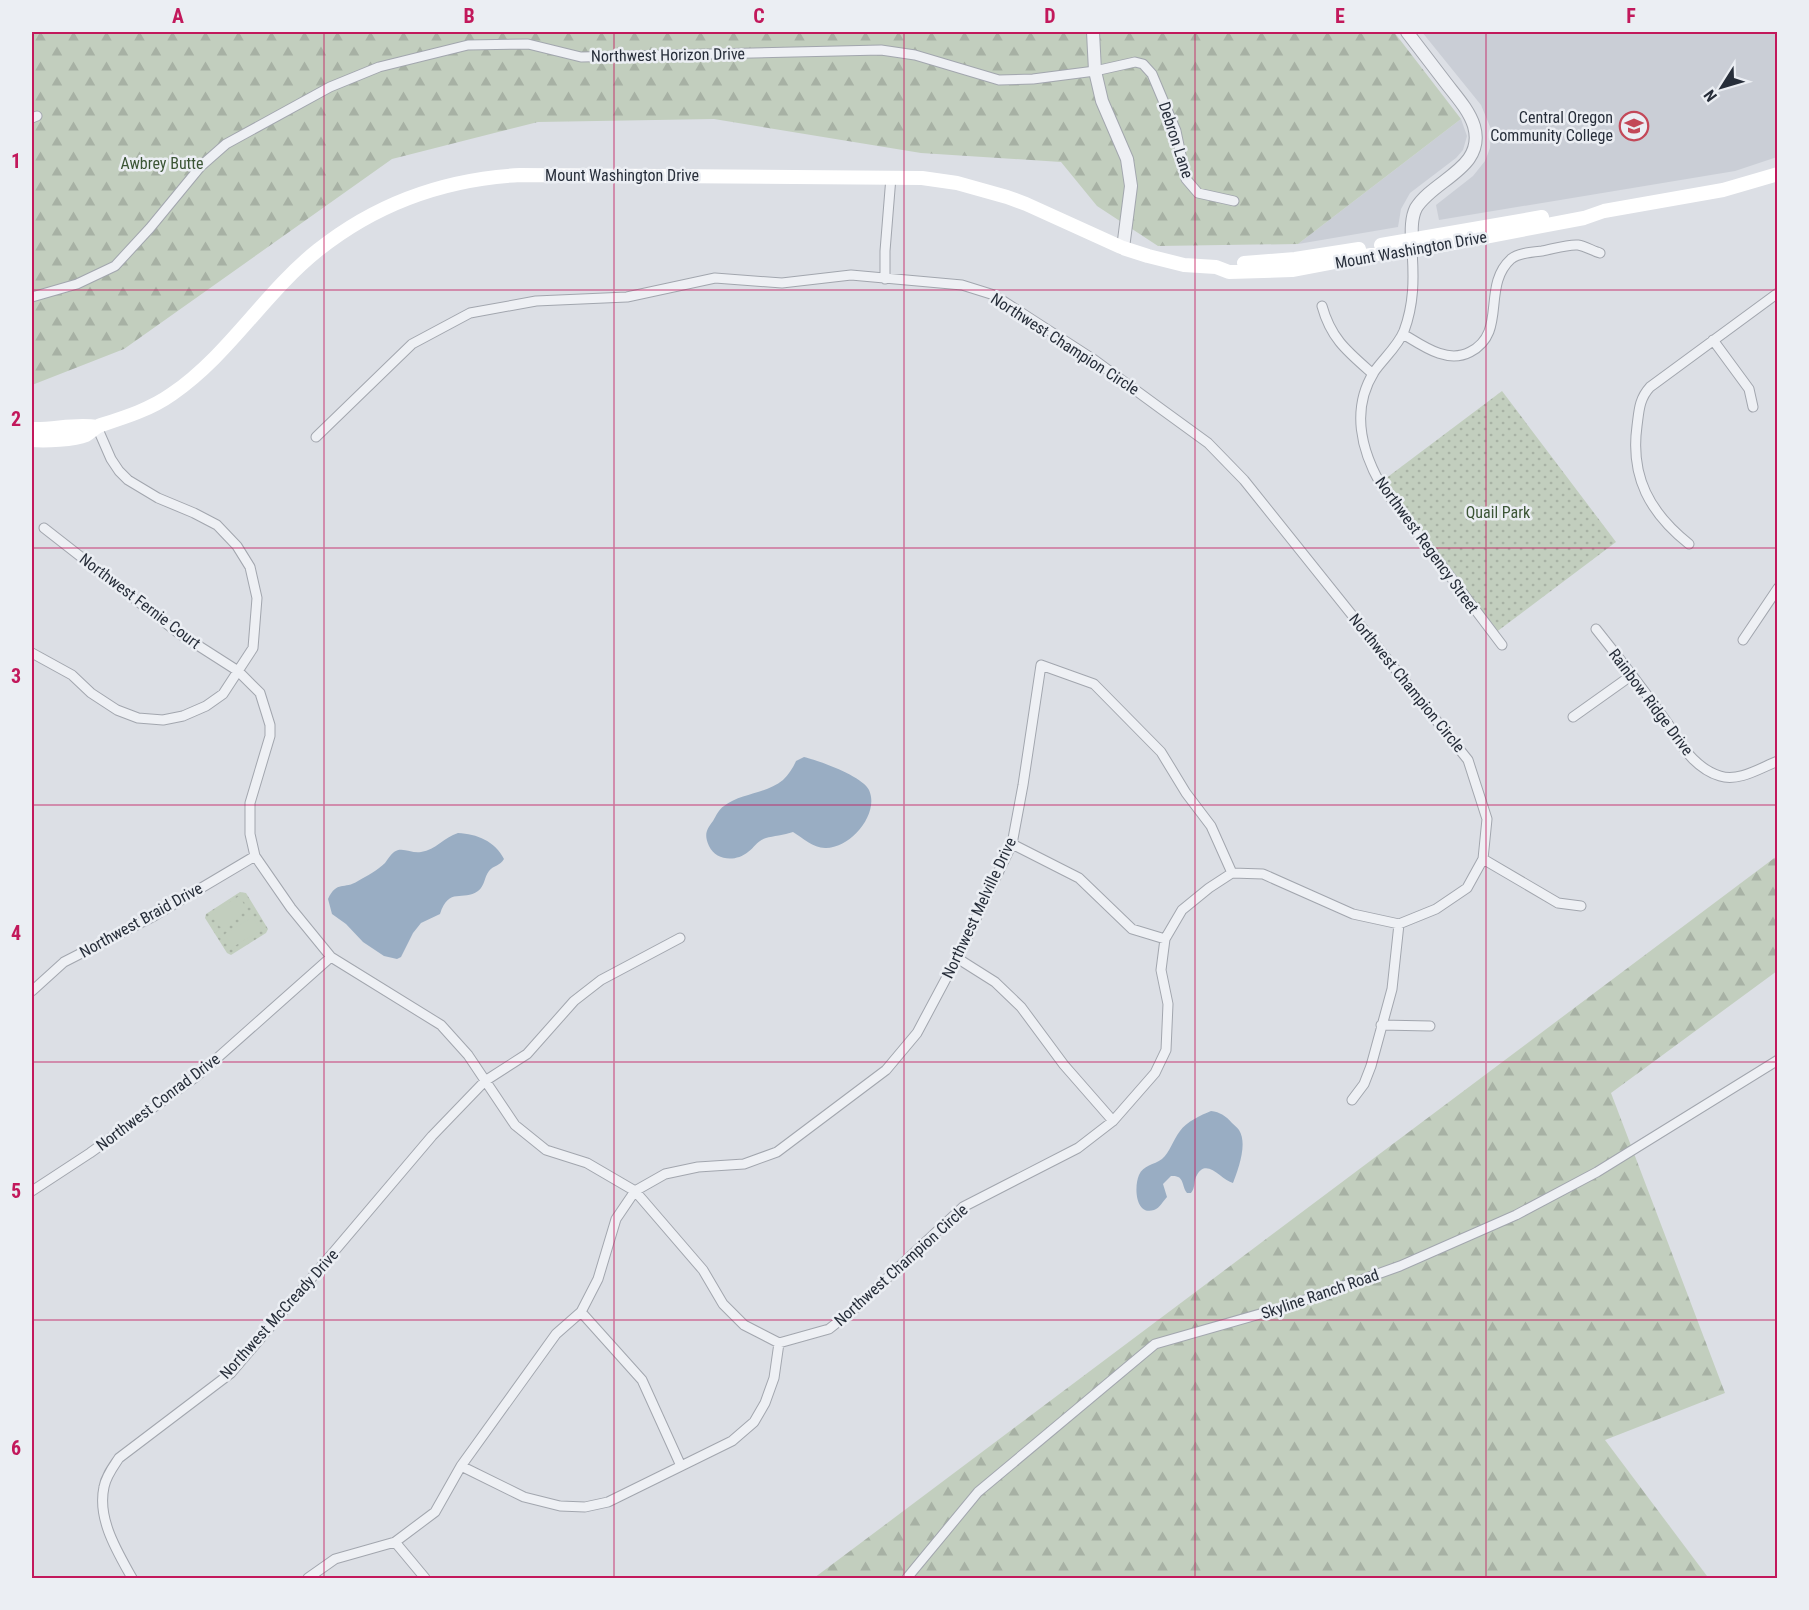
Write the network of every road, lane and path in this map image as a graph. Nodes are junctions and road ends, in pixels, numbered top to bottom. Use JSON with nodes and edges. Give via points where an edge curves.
{"nodes":[{"id":1,"x":1093,"y":32,"type":"edge"},
{"id":2,"x":1407,"y":32,"type":"edge"},
{"id":3,"x":1095,"y":71,"type":"junction"},
{"id":4,"x":1778,"y":174,"type":"edge"},
{"id":5,"x":891,"y":177,"type":"junction"},
{"id":6,"x":1234,"y":201,"type":"dead end"},
{"id":7,"x":1412,"y":244,"type":"junction"},
{"id":8,"x":1123,"y":248,"type":"junction"},
{"id":9,"x":1600,"y":253,"type":"dead end"},
{"id":10,"x":885,"y":279,"type":"junction"},
{"id":11,"x":1778,"y":293,"type":"edge"},
{"id":12,"x":32,"y":297,"type":"edge"},
{"id":13,"x":1322,"y":306,"type":"dead end"},
{"id":14,"x":1403,"y":334,"type":"junction"},
{"id":15,"x":1713,"y":340,"type":"junction"},
{"id":16,"x":1373,"y":374,"type":"junction"},
{"id":17,"x":1754,"y":407,"type":"dead end"},
{"id":18,"x":97,"y":427,"type":"junction"},
{"id":19,"x":32,"y":429,"type":"edge"},
{"id":20,"x":316,"y":437,"type":"dead end"},
{"id":21,"x":32,"y":440,"type":"edge"},
{"id":22,"x":44,"y":528,"type":"dead end"},
{"id":23,"x":1689,"y":544,"type":"dead end"},
{"id":24,"x":1778,"y":588,"type":"edge"},
{"id":25,"x":1596,"y":629,"type":"dead end"},
{"id":26,"x":1743,"y":640,"type":"dead end"},
{"id":27,"x":1502,"y":645,"type":"dead end"},
{"id":28,"x":32,"y":653,"type":"edge"},
{"id":29,"x":238,"y":671,"type":"junction"},
{"id":30,"x":1632,"y":675,"type":"junction"},
{"id":31,"x":1573,"y":717,"type":"dead end"},
{"id":32,"x":1778,"y":761,"type":"edge"},
{"id":33,"x":1012,"y":844,"type":"junction"},
{"id":34,"x":255,"y":856,"type":"junction"},
{"id":35,"x":1483,"y":859,"type":"junction"},
{"id":36,"x":1232,"y":873,"type":"junction"},
{"id":37,"x":1581,"y":906,"type":"dead end"},
{"id":38,"x":1398,"y":924,"type":"junction"},
{"id":39,"x":680,"y":938,"type":"dead end"},
{"id":40,"x":1165,"y":939,"type":"junction"},
{"id":41,"x":331,"y":957,"type":"junction"},
{"id":42,"x":957,"y":958,"type":"junction"},
{"id":43,"x":32,"y":991,"type":"edge"},
{"id":44,"x":1381,"y":1025,"type":"junction"},
{"id":45,"x":1430,"y":1026,"type":"dead end"},
{"id":46,"x":1778,"y":1060,"type":"edge"},
{"id":47,"x":1778,"y":1065,"type":"edge"},
{"id":48,"x":1766,"y":1067,"type":"junction"},
{"id":49,"x":484,"y":1081,"type":"junction"},
{"id":50,"x":1352,"y":1100,"type":"dead end"},
{"id":51,"x":1113,"y":1121,"type":"junction"},
{"id":52,"x":32,"y":1191,"type":"edge"},
{"id":53,"x":634,"y":1191,"type":"junction"},
{"id":54,"x":581,"y":1312,"type":"junction"},
{"id":55,"x":779,"y":1343,"type":"junction"},
{"id":56,"x":460,"y":1466,"type":"junction"},
{"id":57,"x":681,"y":1466,"type":"junction"},
{"id":58,"x":395,"y":1542,"type":"junction"},
{"id":59,"x":132,"y":1578,"type":"edge"},
{"id":60,"x":308,"y":1578,"type":"edge"},
{"id":61,"x":425,"y":1578,"type":"edge"},
{"id":62,"x":907,"y":1578,"type":"edge"}],
"edges":[{"from":1,"to":3,"type":"street"},
{"from":2,"to":7,"type":"street","name":"Northwest Regency Street","via":[[1468,114],[1475,136],[1471,156],[1461,169],[1416,209]]},
{"from":3,"to":6,"type":"street","name":"Debron Lane","via":[[1135,62],[1143,64],[1152,74],[1176,131],[1186,179],[1198,193]]},
{"from":3,"to":8,"type":"street","via":[[1102,101],[1127,159],[1131,186]]},
{"from":3,"to":12,"type":"street","name":"Northwest Horizon Drive","via":[[999,80],[915,55],[881,50],[581,57],[528,44],[468,45],[350,79],[226,144],[201,166],[115,266],[77,284]]},
{"from":4,"to":7,"type":"main road","name":"Mount Washington Drive","via":[[1723,190],[1584,211]]},
{"from":5,"to":8,"type":"main road","name":"Mount Washington Drive","via":[[922,178],[983,190],[1026,204]]},
{"from":5,"to":10,"type":"street"},
{"from":5,"to":18,"type":"main road","name":"Mount Washington Drive","via":[[520,175],[472,180],[421,192],[369,216],[316,252],[203,370],[171,395],[131,416]]},
{"from":7,"to":8,"type":"main road","name":"Mount Washington Drive","via":[[1216,267],[1184,265]]},
{"from":7,"to":14,"type":"street","name":"Northwest Regency Street","via":[[1413,302]]},
{"from":9,"to":14,"type":"street","via":[[1578,245],[1512,257],[1495,288],[1488,338],[1468,354],[1449,357]]},
{"from":10,"to":20,"type":"street","name":"Northwest Champion Circle","via":[[851,275],[782,283],[715,278],[627,297],[536,301],[470,313],[412,345]]},
{"from":10,"to":35,"type":"street","name":"Northwest Champion Circle","via":[[962,285],[994,295],[1093,359],[1227,461],[1468,760],[1487,819]]},
{"from":11,"to":15,"type":"street"},
{"from":13,"to":16,"type":"street","via":[[1339,342]]},
{"from":14,"to":16,"type":"street","name":"Northwest Regency Street"},
{"from":15,"to":17,"type":"street","via":[[1749,389]]},
{"from":15,"to":23,"type":"street","via":[[1644,394],[1636,432],[1636,466],[1641,485],[1673,531]]},
{"from":16,"to":27,"type":"street","name":"Northwest Regency Street","via":[[1361,405],[1366,456],[1381,485]]},
{"from":18,"to":19,"type":"main road","name":"Mount Washington Drive"},
{"from":18,"to":21,"type":"main road","name":"Mount Washington Drive","via":[[85,435]]},
{"from":18,"to":29,"type":"street","via":[[111,459],[128,480],[217,525],[250,567],[256,598],[253,648]]},
{"from":22,"to":29,"type":"street","name":"Northwest Fernie Court","via":[[177,632]]},
{"from":24,"to":26,"type":"street"},
{"from":25,"to":30,"type":"street","name":"Rainbow Ridge Drive"},
{"from":28,"to":29,"type":"street","via":[[72,675],[117,710],[138,718],[163,720],[206,706],[224,694]]},
{"from":29,"to":34,"type":"street","via":[[260,693],[270,725],[250,803]]},
{"from":30,"to":31,"type":"street"},
{"from":30,"to":32,"type":"street","name":"Rainbow Ridge Drive","via":[[1680,744],[1707,770],[1734,777]]},
{"from":33,"to":36,"type":"street","name":"Northwest Melville Drive","via":[[1041,665],[1094,684],[1161,752],[1211,826]]},
{"from":33,"to":40,"type":"street","via":[[1078,878],[1132,928]]},
{"from":33,"to":42,"type":"street","name":"Northwest Melville Drive"},
{"from":34,"to":41,"type":"street"},
{"from":34,"to":43,"type":"street","name":"Northwest Braid Drive","via":[[154,916],[64,962]]},
{"from":35,"to":37,"type":"street","via":[[1558,903]]},
{"from":35,"to":38,"type":"street","name":"Northwest Champion Circle","via":[[1467,888],[1436,909]]},
{"from":36,"to":38,"type":"street","via":[[1263,874],[1353,914]]},
{"from":36,"to":40,"type":"street","name":"Northwest Champion Circle","via":[[1182,910]]},
{"from":38,"to":44,"type":"street","via":[[1392,989]]},
{"from":39,"to":49,"type":"street","name":"Northwest McCready Drive","via":[[601,980],[574,1001],[527,1054]]},
{"from":40,"to":51,"type":"street","name":"Northwest Champion Circle","via":[[1161,970],[1168,1004],[1166,1050],[1155,1073]]},
{"from":41,"to":49,"type":"street","via":[[441,1025],[468,1055]]},
{"from":41,"to":52,"type":"street","name":"Northwest Conrad Drive","via":[[197,1076]]},
{"from":42,"to":51,"type":"street","via":[[995,982],[1021,1007]]},
{"from":42,"to":53,"type":"street","name":"Northwest Melville Drive","via":[[917,1033],[886,1070],[777,1152],[744,1164],[665,1174]]},
{"from":44,"to":45,"type":"street"},
{"from":44,"to":50,"type":"street","via":[[1371,1066]]},
{"from":46,"to":48,"type":"street","name":"Skyline Ranch Road"},
{"from":47,"to":48,"type":"street"},
{"from":48,"to":62,"type":"street","name":"Skyline Ranch Road","via":[[1597,1172],[1516,1215],[1400,1266],[1288,1306],[1155,1344],[978,1492]]},
{"from":49,"to":53,"type":"street","via":[[515,1125],[546,1150],[586,1163]]},
{"from":49,"to":59,"type":"street","name":"Northwest McCready Drive","via":[[432,1136],[231,1372],[120,1458],[109,1472],[103,1503],[108,1530]]},
{"from":51,"to":55,"type":"street","name":"Northwest Champion Circle","via":[[1078,1148],[963,1207],[829,1329]]},
{"from":53,"to":54,"type":"street","via":[[616,1219],[598,1280]]},
{"from":53,"to":55,"type":"street","via":[[703,1270],[723,1304],[744,1325]]},
{"from":54,"to":56,"type":"street","via":[[556,1334]]},
{"from":54,"to":57,"type":"street","via":[[642,1380]]},
{"from":55,"to":57,"type":"street","via":[[774,1378],[754,1422],[732,1442]]},
{"from":56,"to":57,"type":"street","via":[[524,1497],[560,1506],[585,1507],[608,1502]]},
{"from":56,"to":58,"type":"street","via":[[435,1512]]},
{"from":58,"to":60,"type":"street","via":[[335,1559]]},
{"from":58,"to":61,"type":"street"}]}
